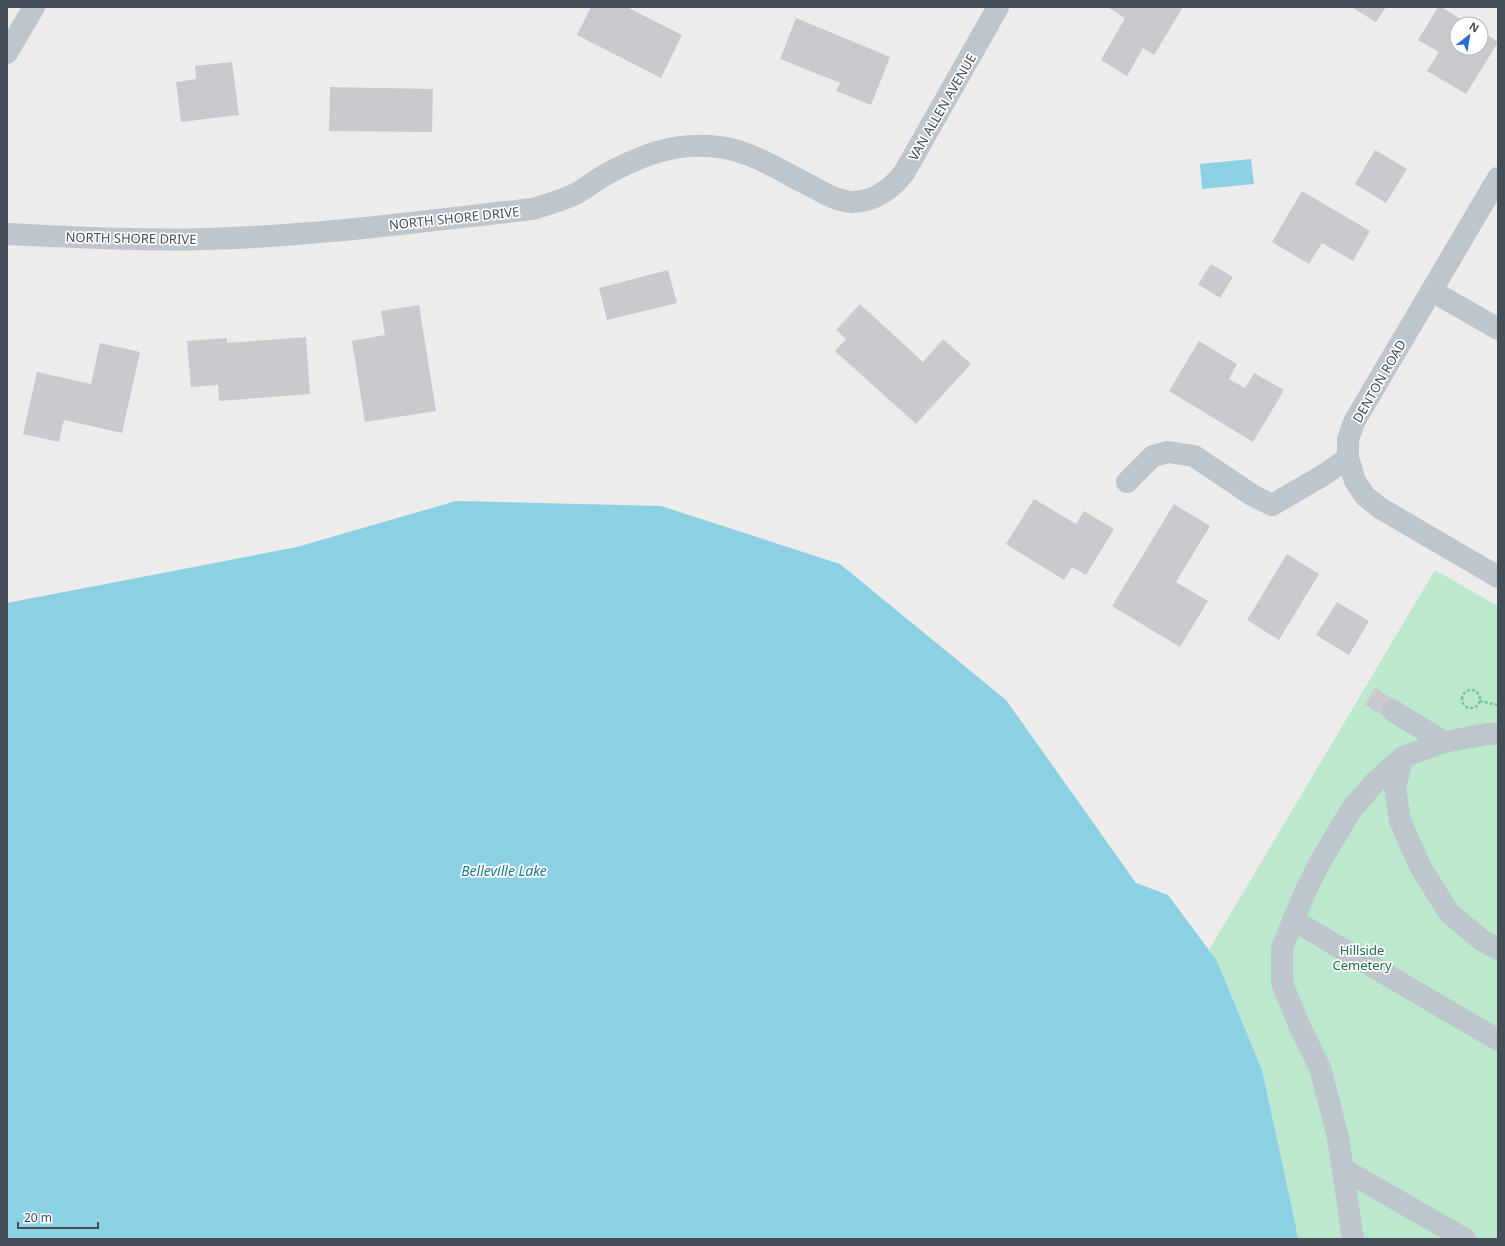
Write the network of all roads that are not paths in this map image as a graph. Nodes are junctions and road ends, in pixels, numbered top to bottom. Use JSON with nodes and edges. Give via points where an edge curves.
{"nodes":[{"id":1,"x":34,"y":7,"type":"edge"},
{"id":2,"x":998,"y":7,"type":"edge"},
{"id":3,"x":7,"y":53,"type":"edge"},
{"id":4,"x":1498,"y":178,"type":"edge"},
{"id":5,"x":875,"y":198,"type":"joint"},
{"id":6,"x":7,"y":234,"type":"edge"},
{"id":7,"x":1432,"y":291,"type":"junction"},
{"id":8,"x":1498,"y":329,"type":"edge"},
{"id":9,"x":1348,"y":458,"type":"junction"},
{"id":10,"x":1127,"y":482,"type":"dead end"},
{"id":11,"x":1498,"y":577,"type":"edge"},
{"id":12,"x":1393,"y":711,"type":"dead end"},
{"id":13,"x":1498,"y":734,"type":"edge"},
{"id":14,"x":1444,"y":742,"type":"junction"},
{"id":15,"x":1403,"y":757,"type":"junction"},
{"id":16,"x":1293,"y":920,"type":"junction"},
{"id":17,"x":1493,"y":944,"type":"edge"},
{"id":18,"x":1498,"y":1040,"type":"edge"},
{"id":19,"x":1342,"y":1169,"type":"junction"},
{"id":20,"x":1353,"y":1239,"type":"edge"},
{"id":21,"x":1465,"y":1239,"type":"edge"}],
"edges":[{"from":1,"to":3,"type":"street"},
{"from":2,"to":5,"type":"street","name":"VAN ALLEN AVENUE","via":[[904,173],[893,186]]},
{"from":4,"to":7,"type":"street","name":"DENTON ROAD"},
{"from":5,"to":6,"type":"street","name":"NORTH SHORE DRIVE","via":[[853,202],[836,199],[747,154],[720,147],[693,145],[666,148],[640,157],[574,195],[533,210],[324,232],[207,239]]},
{"from":7,"to":8,"type":"street"},
{"from":7,"to":9,"type":"street","name":"DENTON ROAD","via":[[1354,422],[1348,440]]},
{"from":9,"to":10,"type":"street","via":[[1272,505],[1252,495],[1194,456],[1168,452],[1153,456]]},
{"from":9,"to":11,"type":"street","name":"DENTON ROAD","via":[[1355,481],[1365,496],[1380,508]]},
{"from":12,"to":14,"type":"street"},
{"from":13,"to":14,"type":"street"},
{"from":14,"to":15,"type":"street"},
{"from":15,"to":16,"type":"street","via":[[1376,781],[1351,810],[1320,862]]},
{"from":15,"to":17,"type":"street","via":[[1395,788],[1400,821],[1420,866],[1449,913]]},
{"from":16,"to":18,"type":"street"},
{"from":16,"to":19,"type":"street","via":[[1282,948],[1282,983],[1320,1068],[1338,1137]]},
{"from":19,"to":20,"type":"street"},
{"from":19,"to":21,"type":"street"}]}
